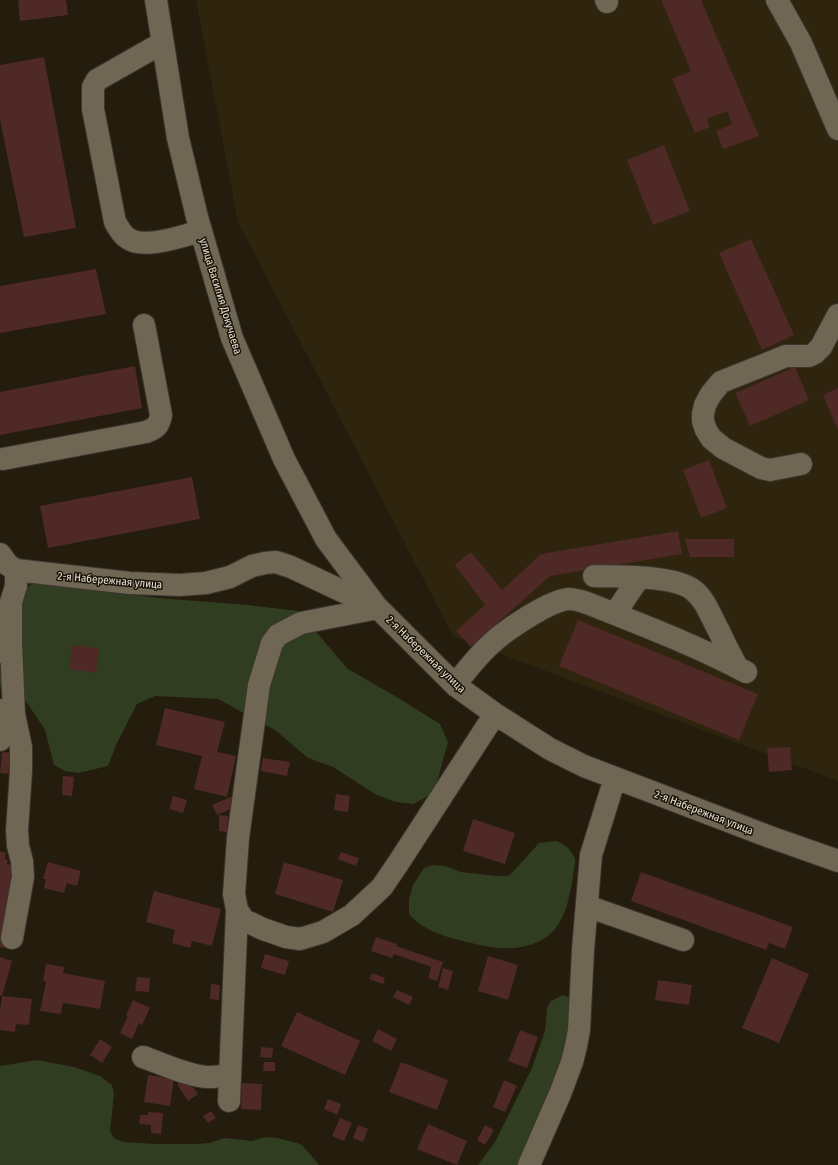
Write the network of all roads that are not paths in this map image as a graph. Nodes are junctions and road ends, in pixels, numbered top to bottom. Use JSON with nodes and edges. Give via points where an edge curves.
{"nodes":[{"id":1,"x":156,"y":0,"type":"edge"},
{"id":2,"x":778,"y":0,"type":"edge"},
{"id":3,"x":162,"y":43,"type":"junction"},
{"id":4,"x":838,"y":129,"type":"edge"},
{"id":5,"x":201,"y":231,"type":"junction"},
{"id":6,"x":838,"y":315,"type":"edge"},
{"id":7,"x":144,"y":325,"type":"dead end"},
{"id":8,"x":3,"y":459,"type":"dead end"},
{"id":9,"x":801,"y":464,"type":"dead end"},
{"id":10,"x":0,"y":554,"type":"edge"},
{"id":11,"x":16,"y":570,"type":"junction"},
{"id":12,"x":594,"y":576,"type":"dead end"},
{"id":13,"x":639,"y":578,"type":"junction"},
{"id":14,"x":378,"y":608,"type":"junction"},
{"id":15,"x":615,"y":614,"type":"junction"},
{"id":16,"x":6,"y":648,"type":"edge"},
{"id":17,"x":455,"y":685,"type":"junction"},
{"id":18,"x":7,"y":712,"type":"edge"},
{"id":19,"x":495,"y":714,"type":"junction"},
{"id":20,"x":0,"y":740,"type":"edge"},
{"id":21,"x":615,"y":778,"type":"junction"},
{"id":22,"x":838,"y":861,"type":"edge"},
{"id":23,"x":587,"y":906,"type":"junction"},
{"id":24,"x":237,"y":910,"type":"junction"},
{"id":25,"x":12,"y":938,"type":"dead end"},
{"id":26,"x":683,"y":940,"type":"dead end"},
{"id":27,"x":143,"y":1057,"type":"dead end"},
{"id":28,"x":230,"y":1075,"type":"junction"},
{"id":29,"x":229,"y":1101,"type":"dead end"},
{"id":30,"x":529,"y":1165,"type":"edge"}],
"edges":[{"from":1,"to":3,"type":"street","name":"улица Василия Докучаева"},
{"from":2,"to":4,"type":"street","via":[[801,43]]},
{"from":3,"to":5,"type":"street","name":"улица Василия Докучаева","via":[[178,138]]},
{"from":3,"to":5,"type":"street","via":[[100,78],[93,87],[93,108],[115,222],[126,238],[146,243]]},
{"from":5,"to":14,"type":"street","name":"улица Василия Докучаева","via":[[232,338],[284,459],[326,539]]},
{"from":6,"to":9,"type":"street","via":[[821,348],[815,353],[809,356],[786,356],[721,382],[705,405],[703,421],[706,430],[723,448],[761,468],[770,470]]},
{"from":7,"to":8,"type":"street","via":[[161,415],[160,423],[154,429]]},
{"from":10,"to":11,"type":"street","via":[[8,565]]},
{"from":11,"to":14,"type":"street","name":"2-я Набережная улица","via":[[130,583],[180,585],[206,583],[230,577],[252,566],[276,562]]},
{"from":11,"to":16,"type":"street","via":[[16,586],[11,602]]},
{"from":12,"to":13,"type":"street"},
{"from":13,"to":15,"type":"street"},
{"from":13,"to":15,"type":"street","via":[[676,582],[693,590],[701,598],[741,669],[671,636]]},
{"from":14,"to":17,"type":"street","name":"2-я Набережная улица"},
{"from":14,"to":24,"type":"street","via":[[301,623],[278,635],[272,643],[259,685],[238,838],[234,889]]},
{"from":15,"to":17,"type":"street","via":[[578,600],[569,599],[554,604],[534,613],[492,642]]},
{"from":16,"to":18,"type":"street"},
{"from":17,"to":19,"type":"street","name":"2-я Набережная улица"},
{"from":18,"to":20,"type":"street"},
{"from":18,"to":25,"type":"street","via":[[21,747],[17,830],[23,877]]},
{"from":19,"to":21,"type":"street","name":"2-я Набережная улица","via":[[565,758]]},
{"from":19,"to":24,"type":"street","via":[[382,887],[352,915],[323,932],[300,939],[263,929],[244,920]]},
{"from":21,"to":22,"type":"street","name":"2-я Набережная улица"},
{"from":21,"to":23,"type":"street","via":[[591,855]]},
{"from":23,"to":26,"type":"street"},
{"from":23,"to":30,"type":"street","via":[[580,1022],[576,1046],[560,1094]]},
{"from":24,"to":28,"type":"street"},
{"from":27,"to":28,"type":"street","via":[[200,1076]]},
{"from":28,"to":29,"type":"street"}]}
